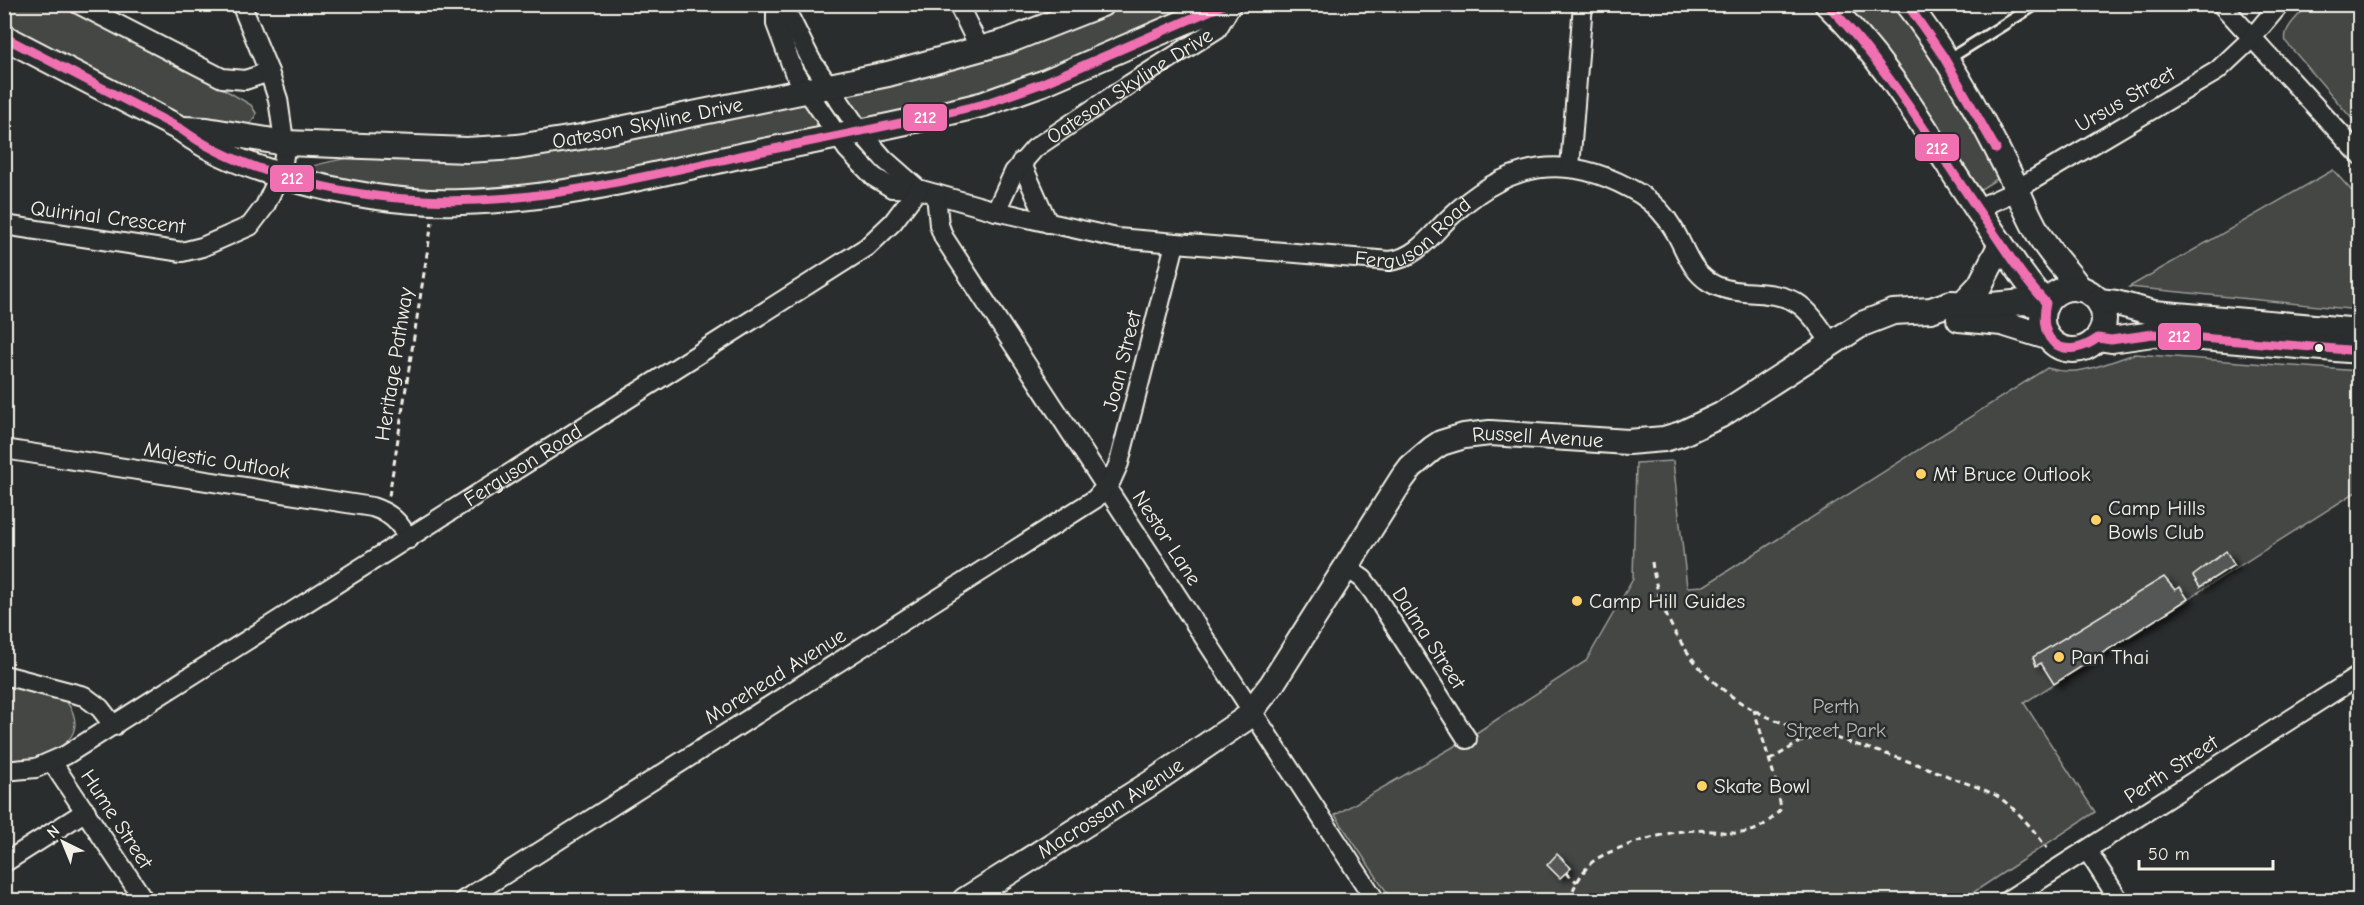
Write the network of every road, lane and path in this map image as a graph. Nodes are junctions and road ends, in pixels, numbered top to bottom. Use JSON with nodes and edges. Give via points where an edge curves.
{"nodes":[{"id":1,"x":78,"y":4,"type":"edge"},
{"id":2,"x":240,"y":4,"type":"edge"},
{"id":3,"x":778,"y":4,"type":"edge"},
{"id":4,"x":958,"y":4,"type":"edge"},
{"id":5,"x":1102,"y":4,"type":"edge"},
{"id":6,"x":1226,"y":4,"type":"edge"},
{"id":7,"x":1232,"y":4,"type":"edge"},
{"id":8,"x":1583,"y":4,"type":"edge"},
{"id":9,"x":1827,"y":4,"type":"edge"},
{"id":10,"x":1907,"y":4,"type":"edge"},
{"id":11,"x":2037,"y":4,"type":"edge"},
{"id":12,"x":2221,"y":4,"type":"edge"},
{"id":13,"x":2280,"y":4,"type":"edge"},
{"id":14,"x":4,"y":37,"type":"edge"},
{"id":15,"x":2251,"y":39,"type":"junction"},
{"id":16,"x":980,"y":49,"type":"junction"},
{"id":17,"x":1945,"y":61,"type":"junction"},
{"id":18,"x":269,"y":72,"type":"junction"},
{"id":19,"x":830,"y":86,"type":"junction"},
{"id":20,"x":806,"y":91,"type":"junction"},
{"id":21,"x":181,"y":129,"type":"junction"},
{"id":22,"x":860,"y":131,"type":"junction"},
{"id":23,"x":837,"y":136,"type":"junction"},
{"id":24,"x":285,"y":143,"type":"junction"},
{"id":25,"x":2360,"y":155,"type":"edge"},
{"id":26,"x":1021,"y":162,"type":"junction"},
{"id":27,"x":1570,"y":167,"type":"junction"},
{"id":28,"x":280,"y":175,"type":"junction"},
{"id":29,"x":2017,"y":188,"type":"junction"},
{"id":30,"x":918,"y":189,"type":"junction"},
{"id":31,"x":936,"y":194,"type":"junction"},
{"id":32,"x":1976,"y":209,"type":"junction"},
{"id":33,"x":996,"y":211,"type":"junction"},
{"id":34,"x":432,"y":222,"type":"dead end"},
{"id":35,"x":1048,"y":223,"type":"junction"},
{"id":36,"x":4,"y":225,"type":"edge"},
{"id":37,"x":1175,"y":244,"type":"junction"},
{"id":38,"x":2001,"y":244,"type":"junction"},
{"id":39,"x":2089,"y":295,"type":"junction"},
{"id":40,"x":1963,"y":303,"type":"junction"},
{"id":41,"x":2046,"y":305,"type":"junction"},
{"id":42,"x":1931,"y":310,"type":"junction"},
{"id":43,"x":2360,"y":332,"type":"edge"},
{"id":44,"x":2047,"y":337,"type":"junction"},
{"id":45,"x":2098,"y":338,"type":"junction"},
{"id":46,"x":1831,"y":343,"type":"junction"},
{"id":47,"x":2360,"y":351,"type":"edge"},
{"id":48,"x":4,"y":449,"type":"edge"},
{"id":49,"x":1107,"y":487,"type":"junction"},
{"id":50,"x":386,"y":512,"type":"junction"},
{"id":51,"x":409,"y":539,"type":"junction"},
{"id":52,"x":1652,"y":562,"type":"dead end"},
{"id":53,"x":1346,"y":567,"type":"junction"},
{"id":54,"x":4,"y":675,"type":"edge"},
{"id":55,"x":2360,"y":675,"type":"edge"},
{"id":56,"x":1754,"y":710,"type":"junction"},
{"id":57,"x":1252,"y":711,"type":"junction"},
{"id":58,"x":114,"y":726,"type":"junction"},
{"id":59,"x":1824,"y":735,"type":"junction"},
{"id":60,"x":1467,"y":739,"type":"dead end"},
{"id":61,"x":1770,"y":760,"type":"junction"},
{"id":62,"x":52,"y":762,"type":"junction"},
{"id":63,"x":4,"y":771,"type":"edge"},
{"id":64,"x":86,"y":811,"type":"junction"},
{"id":65,"x":2048,"y":848,"type":"dead end"},
{"id":66,"x":2086,"y":850,"type":"junction"},
{"id":67,"x":4,"y":862,"type":"edge"},
{"id":68,"x":1566,"y":873,"type":"dead end"},
{"id":69,"x":1576,"y":882,"type":"junction"},
{"id":70,"x":144,"y":900,"type":"edge"},
{"id":71,"x":464,"y":900,"type":"edge"},
{"id":72,"x":966,"y":900,"type":"edge"},
{"id":73,"x":1375,"y":900,"type":"edge"},
{"id":74,"x":1568,"y":900,"type":"edge"},
{"id":75,"x":2007,"y":900,"type":"edge"},
{"id":76,"x":2119,"y":900,"type":"edge"}],
"edges":[{"from":1,"to":18,"type":"street","via":[[222,78],[245,80]]},
{"from":2,"to":18,"type":"street","name":"Quirinal Crescent"},
{"from":3,"to":19,"type":"street","name":"Ferguson Road"},
{"from":3,"to":20,"type":"street","name":"Ferguson Road","via":[[777,24],[787,56]]},
{"from":4,"to":16,"type":"street"},
{"from":5,"to":16,"type":"main road","name":"Oateson Skyline Drive"},
{"from":6,"to":22,"type":"main road","name":"Oateson Skyline Drive","via":[[1009,96]]},
{"from":7,"to":26,"type":"street","name":"Oateson Skyline Drive","via":[[1217,29],[1046,139]]},
{"from":8,"to":27,"type":"street"},
{"from":9,"to":32,"type":"main road","via":[[1899,88]]},
{"from":10,"to":17,"type":"main road"},
{"from":11,"to":17,"type":"lane"},
{"from":12,"to":15,"type":"street"},
{"from":13,"to":15,"type":"street","name":"Ursus Street"},
{"from":14,"to":21,"type":"main road","name":"Oateson Skyline Drive"},
{"from":15,"to":25,"type":"street"},
{"from":15,"to":29,"type":"street","name":"Ursus Street","via":[[2217,71]]},
{"from":16,"to":19,"type":"main road","name":"Oateson Skyline Drive"},
{"from":17,"to":29,"type":"main road"},
{"from":18,"to":24,"type":"street","name":"Quirinal Crescent"},
{"from":19,"to":20,"type":"main road","name":"Oateson Skyline Drive"},
{"from":19,"to":22,"type":"street","name":"Ferguson Road"},
{"from":20,"to":23,"type":"street","name":"Ferguson Road"},
{"from":20,"to":24,"type":"main road","name":"Oateson Skyline Drive","via":[[581,137],[488,150]]},
{"from":21,"to":24,"type":"main road","name":"Oateson Skyline Drive"},
{"from":21,"to":28,"type":"main road","name":"Oateson Skyline Drive","via":[[225,156]]},
{"from":22,"to":23,"type":"main road","name":"Oateson Skyline Drive"},
{"from":22,"to":30,"type":"street","name":"Ferguson Road"},
{"from":23,"to":28,"type":"main road","name":"Oateson Skyline Drive","via":[[597,186],[495,200],[395,198]]},
{"from":23,"to":30,"type":"street","name":"Ferguson Road","via":[[863,167],[884,184]]},
{"from":24,"to":28,"type":"street","name":"Quirinal Crescent"},
{"from":26,"to":33,"type":"street","name":"Oateson Skyline Drive"},
{"from":26,"to":35,"type":"street"},
{"from":27,"to":37,"type":"street","name":"Ferguson Road","via":[[1521,172],[1489,186],[1461,206],[1416,251],[1398,260]]},
{"from":27,"to":46,"type":"street","name":"Ferguson Road","via":[[1606,177],[1654,205],[1673,228],[1692,265],[1709,282],[1731,291],[1792,299],[1812,314]]},
{"from":28,"to":36,"type":"street","name":"Quirinal Crescent","via":[[250,226],[192,251]]},
{"from":29,"to":32,"type":"street","name":"Ursus Street"},
{"from":29,"to":39,"type":"main road","via":[[2043,243]]},
{"from":30,"to":31,"type":"street","name":"Ferguson Road"},
{"from":30,"to":51,"type":"street","name":"Ferguson Road","via":[[889,227],[867,247]]},
{"from":31,"to":33,"type":"street","name":"Ferguson Road"},
{"from":31,"to":49,"type":"street","name":"Nestor Lane","via":[[944,238]]},
{"from":32,"to":38,"type":"main road"},
{"from":33,"to":35,"type":"street","name":"Ferguson Road"},
{"from":34,"to":50,"type":"path","name":"Heritage Pathway"},
{"from":35,"to":37,"type":"street","name":"Ferguson Road","via":[[1117,238]]},
{"from":37,"to":49,"type":"street","name":"Joan Street","via":[[1119,463]]},
{"from":38,"to":40,"type":"main road","via":[[1980,285]]},
{"from":38,"to":41,"type":"main road"},
{"from":39,"to":41,"type":"main road","via":[[2061,290]]},
{"from":39,"to":43,"type":"main road","via":[[2154,313]]},
{"from":39,"to":45,"type":"main road","via":[[2104,320]]},
{"from":40,"to":41,"type":"main road"},
{"from":40,"to":42,"type":"main road"},
{"from":41,"to":44,"type":"main road","via":[[2042,316]]},
{"from":42,"to":44,"type":"main road","via":[[1952,319],[2002,323]]},
{"from":42,"to":46,"type":"main road","name":"Russell Avenue","via":[[1883,316]]},
{"from":44,"to":45,"type":"main road","via":[[2072,350],[2082,349]]},
{"from":45,"to":47,"type":"main road","via":[[2153,334]]},
{"from":46,"to":53,"type":"main road","name":"Russell Avenue","via":[[1712,420],[1664,439],[1606,442],[1490,433],[1441,443],[1411,467]]},
{"from":48,"to":50,"type":"street","name":"Majestic Outlook","via":[[358,504]]},
{"from":49,"to":57,"type":"street","name":"Nestor Lane"},
{"from":49,"to":71,"type":"street","name":"Morehead Avenue","via":[[1086,505]]},
{"from":50,"to":51,"type":"street"},
{"from":51,"to":58,"type":"street","name":"Ferguson Road"},
{"from":52,"to":56,"type":"path","via":[[1655,588],[1681,644],[1727,694]]},
{"from":53,"to":57,"type":"main road","name":"Russell Avenue"},
{"from":53,"to":60,"type":"street","name":"Dalma Street","via":[[1373,592]]},
{"from":54,"to":58,"type":"street","via":[[84,696]]},
{"from":55,"to":66,"type":"street","name":"Perth Street"},
{"from":56,"to":59,"type":"path"},
{"from":56,"to":61,"type":"path"},
{"from":57,"to":72,"type":"main road","name":"Macrossan Avenue","via":[[1224,735]]},
{"from":57,"to":73,"type":"street","name":"Nestor Lane"},
{"from":58,"to":62,"type":"street","name":"Ferguson Road"},
{"from":59,"to":61,"type":"path","via":[[1800,742]]},
{"from":59,"to":65,"type":"path","via":[[1925,766],[1996,795],[2019,812]]},
{"from":61,"to":69,"type":"path","via":[[1781,809],[1768,824],[1753,832],[1684,831],[1644,841],[1608,852],[1590,863]]},
{"from":62,"to":63,"type":"street","name":"Ferguson Road","via":[[28,770]]},
{"from":62,"to":64,"type":"street","name":"Hume Street"},
{"from":64,"to":67,"type":"street"},
{"from":64,"to":70,"type":"street","name":"Hume Street"},
{"from":66,"to":75,"type":"street","name":"Perth Street"},
{"from":66,"to":76,"type":"street"},
{"from":68,"to":69,"type":"path"},
{"from":69,"to":74,"type":"path"}]}
